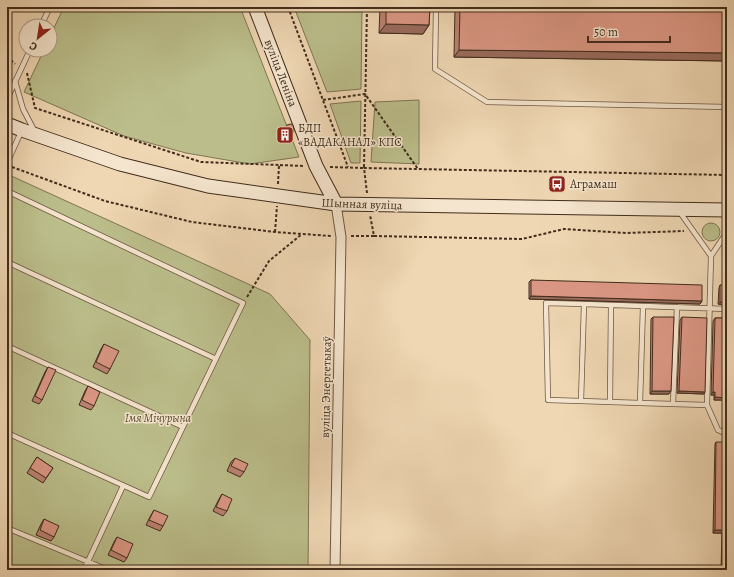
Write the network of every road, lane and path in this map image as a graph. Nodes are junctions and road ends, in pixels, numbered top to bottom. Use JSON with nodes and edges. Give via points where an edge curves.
{"nodes":[{"id":1,"x":39,"y":7,"type":"edge"},
{"id":2,"x":255,"y":7,"type":"edge"},
{"id":3,"x":288,"y":7,"type":"edge"},
{"id":4,"x":367,"y":7,"type":"edge"},
{"id":5,"x":436,"y":7,"type":"edge"},
{"id":6,"x":48,"y":9,"type":"edge"},
{"id":7,"x":7,"y":57,"type":"edge"},
{"id":8,"x":26,"y":58,"type":"edge"},
{"id":9,"x":21,"y":68,"type":"junction"},
{"id":10,"x":15,"y":81,"type":"junction"},
{"id":11,"x":365,"y":94,"type":"junction"},
{"id":12,"x":7,"y":99,"type":"edge"},
{"id":13,"x":323,"y":100,"type":"junction"},
{"id":14,"x":727,"y":106,"type":"edge"},
{"id":15,"x":7,"y":124,"type":"edge"},
{"id":16,"x":22,"y":130,"type":"junction"},
{"id":17,"x":37,"y":136,"type":"junction"},
{"id":18,"x":7,"y":164,"type":"edge"},
{"id":19,"x":279,"y":165,"type":"junction"},
{"id":20,"x":316,"y":166,"type":"junction"},
{"id":21,"x":348,"y":167,"type":"junction"},
{"id":22,"x":364,"y":168,"type":"junction"},
{"id":23,"x":418,"y":169,"type":"junction"},
{"id":24,"x":727,"y":176,"type":"edge"},
{"id":25,"x":7,"y":191,"type":"edge"},
{"id":26,"x":277,"y":197,"type":"junction"},
{"id":27,"x":336,"y":204,"type":"junction"},
{"id":28,"x":369,"y":205,"type":"junction"},
{"id":29,"x":678,"y":210,"type":"junction"},
{"id":30,"x":727,"y":210,"type":"edge"},
{"id":31,"x":693,"y":231,"type":"junction"},
{"id":32,"x":275,"y":232,"type":"junction"},
{"id":33,"x":727,"y":232,"type":"edge"},
{"id":34,"x":302,"y":234,"type":"junction"},
{"id":35,"x":374,"y":236,"type":"junction"},
{"id":36,"x":341,"y":237,"type":"junction"},
{"id":37,"x":711,"y":256,"type":"junction"},
{"id":38,"x":7,"y":262,"type":"edge"},
{"id":39,"x":243,"y":304,"type":"junction"},
{"id":40,"x":584,"y":304,"type":"junction"},
{"id":41,"x":611,"y":305,"type":"junction"},
{"id":42,"x":643,"y":306,"type":"junction"},
{"id":43,"x":677,"y":307,"type":"junction"},
{"id":44,"x":710,"y":309,"type":"junction"},
{"id":45,"x":727,"y":309,"type":"edge"},
{"id":46,"x":7,"y":346,"type":"edge"},
{"id":47,"x":216,"y":359,"type":"junction"},
{"id":48,"x":581,"y":401,"type":"junction"},
{"id":49,"x":610,"y":402,"type":"junction"},
{"id":50,"x":640,"y":403,"type":"junction"},
{"id":51,"x":673,"y":404,"type":"junction"},
{"id":52,"x":707,"y":405,"type":"junction"},
{"id":53,"x":183,"y":427,"type":"junction"},
{"id":54,"x":7,"y":433,"type":"edge"},
{"id":55,"x":727,"y":434,"type":"edge"},
{"id":56,"x":123,"y":486,"type":"junction"},
{"id":57,"x":7,"y":528,"type":"edge"},
{"id":58,"x":88,"y":561,"type":"junction"},
{"id":59,"x":84,"y":570,"type":"edge"},
{"id":60,"x":108,"y":570,"type":"edge"},
{"id":61,"x":335,"y":570,"type":"edge"}],
"edges":[{"from":1,"to":6,"type":"lane"},
{"from":2,"to":20,"type":"main road","name":"вуліца Леніна"},
{"from":3,"to":13,"type":"path"},
{"from":4,"to":11,"type":"path"},
{"from":5,"to":14,"type":"lane","via":[[435,69],[487,102]]},
{"from":7,"to":9,"type":"path"},
{"from":8,"to":9,"type":"lane"},
{"from":9,"to":10,"type":"lane"},
{"from":9,"to":19,"type":"path","via":[[28,74],[35,108],[201,162]]},
{"from":10,"to":12,"type":"lane"},
{"from":10,"to":17,"type":"lane","via":[[23,109]]},
{"from":11,"to":13,"type":"path"},
{"from":11,"to":22,"type":"path"},
{"from":11,"to":23,"type":"path"},
{"from":13,"to":21,"type":"path"},
{"from":15,"to":16,"type":"main road","name":"Шынная вуліца"},
{"from":16,"to":17,"type":"main road","name":"Шынная вуліца"},
{"from":16,"to":18,"type":"lane"},
{"from":17,"to":26,"type":"main road","name":"Шынная вуліца","via":[[120,164],[208,186]]},
{"from":18,"to":32,"type":"path","via":[[105,201],[192,222]]},
{"from":19,"to":20,"type":"path"},
{"from":19,"to":26,"type":"path"},
{"from":20,"to":21,"type":"path"},
{"from":20,"to":27,"type":"main road","name":"вуліца Леніна"},
{"from":21,"to":22,"type":"path"},
{"from":22,"to":23,"type":"path"},
{"from":22,"to":28,"type":"path"},
{"from":23,"to":24,"type":"path"},
{"from":25,"to":39,"type":"lane"},
{"from":26,"to":27,"type":"main road","name":"Шынная вуліца"},
{"from":26,"to":32,"type":"path"},
{"from":27,"to":28,"type":"main road","name":"Шынная вуліца"},
{"from":27,"to":36,"type":"street","name":"вуліца Энергетыкаў"},
{"from":28,"to":29,"type":"main road","name":"Шынная вуліца"},
{"from":28,"to":35,"type":"path"},
{"from":29,"to":30,"type":"main road","name":"Шынная вуліца"},
{"from":29,"to":31,"type":"lane"},
{"from":31,"to":35,"type":"path","via":[[626,232],[564,229],[522,239]]},
{"from":31,"to":37,"type":"lane"},
{"from":32,"to":34,"type":"path"},
{"from":33,"to":37,"type":"lane"},
{"from":34,"to":36,"type":"path"},
{"from":34,"to":39,"type":"path","via":[[269,261]]},
{"from":35,"to":36,"type":"path"},
{"from":36,"to":61,"type":"street","name":"вуліца Энергетыкаў"},
{"from":37,"to":44,"type":"lane"},
{"from":38,"to":47,"type":"lane"},
{"from":39,"to":47,"type":"lane"},
{"from":40,"to":41,"type":"lane"},
{"from":40,"to":48,"type":"lane"},
{"from":40,"to":48,"type":"lane","via":[[546,303],[548,400]]},
{"from":41,"to":42,"type":"lane"},
{"from":41,"to":49,"type":"lane"},
{"from":42,"to":43,"type":"lane"},
{"from":42,"to":50,"type":"lane"},
{"from":43,"to":44,"type":"lane"},
{"from":43,"to":51,"type":"lane"},
{"from":44,"to":45,"type":"lane"},
{"from":44,"to":52,"type":"lane"},
{"from":46,"to":53,"type":"lane"},
{"from":47,"to":53,"type":"lane"},
{"from":48,"to":49,"type":"lane"},
{"from":49,"to":50,"type":"lane"},
{"from":50,"to":51,"type":"lane"},
{"from":51,"to":52,"type":"lane"},
{"from":52,"to":55,"type":"lane","via":[[718,430]]},
{"from":53,"to":56,"type":"lane","via":[[149,497]]},
{"from":54,"to":56,"type":"lane"},
{"from":56,"to":58,"type":"lane"},
{"from":57,"to":58,"type":"lane"},
{"from":58,"to":59,"type":"lane"},
{"from":58,"to":60,"type":"lane"}]}
